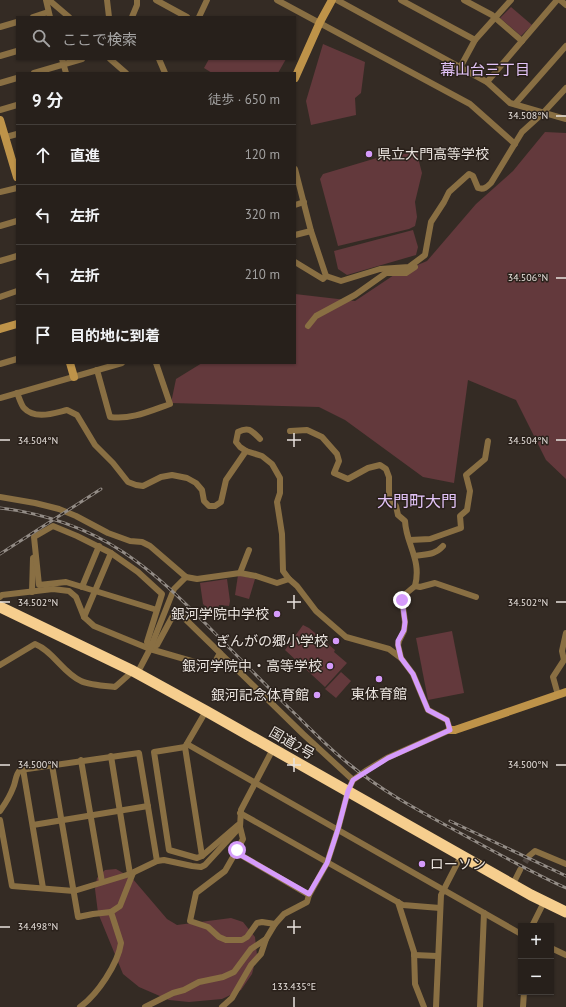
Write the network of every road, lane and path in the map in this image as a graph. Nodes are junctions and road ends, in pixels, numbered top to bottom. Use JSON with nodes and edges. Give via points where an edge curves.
{"nodes":[{"id":1,"x":46,"y":0,"type":"edge"},
{"id":2,"x":49,"y":0,"type":"edge"},
{"id":3,"x":107,"y":0,"type":"edge"},
{"id":4,"x":138,"y":0,"type":"edge"},
{"id":5,"x":156,"y":0,"type":"edge"},
{"id":6,"x":207,"y":0,"type":"edge"},
{"id":7,"x":277,"y":0,"type":"edge"},
{"id":8,"x":332,"y":0,"type":"edge"},
{"id":9,"x":338,"y":0,"type":"edge"},
{"id":10,"x":401,"y":0,"type":"edge"},
{"id":11,"x":464,"y":0,"type":"edge"},
{"id":12,"x":511,"y":0,"type":"edge"},
{"id":13,"x":557,"y":0,"type":"edge"},
{"id":14,"x":560,"y":0,"type":"edge"},
{"id":15,"x":472,"y":2,"type":"edge"},
{"id":16,"x":566,"y":5,"type":"edge"},
{"id":17,"x":49,"y":15,"type":"edge"},
{"id":18,"x":68,"y":16,"type":"edge"},
{"id":19,"x":109,"y":16,"type":"edge"},
{"id":20,"x":132,"y":16,"type":"edge"},
{"id":21,"x":185,"y":16,"type":"edge"},
{"id":22,"x":199,"y":16,"type":"edge"},
{"id":23,"x":495,"y":18,"type":"junction"},
{"id":24,"x":16,"y":22,"type":"edge"},
{"id":25,"x":320,"y":22,"type":"junction"},
{"id":26,"x":0,"y":27,"type":"edge"},
{"id":27,"x":475,"y":40,"type":"junction"},
{"id":28,"x":522,"y":41,"type":"junction"},
{"id":29,"x":566,"y":46,"type":"edge"},
{"id":30,"x":16,"y":51,"type":"edge"},
{"id":31,"x":0,"y":56,"type":"edge"},
{"id":32,"x":75,"y":60,"type":"edge"},
{"id":33,"x":111,"y":60,"type":"edge"},
{"id":34,"x":159,"y":60,"type":"edge"},
{"id":35,"x":62,"y":62,"type":"edge"},
{"id":36,"x":460,"y":67,"type":"junction"},
{"id":37,"x":37,"y":72,"type":"edge"},
{"id":38,"x":66,"y":72,"type":"edge"},
{"id":39,"x":125,"y":72,"type":"edge"},
{"id":40,"x":165,"y":72,"type":"edge"},
{"id":41,"x":296,"y":76,"type":"edge"},
{"id":42,"x":16,"y":78,"type":"edge"},
{"id":43,"x":487,"y":82,"type":"junction"},
{"id":44,"x":0,"y":83,"type":"edge"},
{"id":45,"x":566,"y":88,"type":"edge"},
{"id":46,"x":515,"y":104,"type":"junction"},
{"id":47,"x":16,"y":105,"type":"edge"},
{"id":48,"x":0,"y":110,"type":"edge"},
{"id":49,"x":544,"y":112,"type":"junction"},
{"id":50,"x":566,"y":118,"type":"edge"},
{"id":51,"x":0,"y":120,"type":"edge"},
{"id":52,"x":3,"y":133,"type":"edge"},
{"id":53,"x":16,"y":134,"type":"edge"},
{"id":54,"x":514,"y":144,"type":"junction"},
{"id":55,"x":15,"y":161,"type":"edge"},
{"id":56,"x":296,"y":175,"type":"edge"},
{"id":57,"x":16,"y":188,"type":"edge"},
{"id":58,"x":0,"y":192,"type":"edge"},
{"id":59,"x":304,"y":202,"type":"junction"},
{"id":60,"x":296,"y":205,"type":"edge"},
{"id":61,"x":16,"y":221,"type":"edge"},
{"id":62,"x":0,"y":226,"type":"edge"},
{"id":63,"x":311,"y":231,"type":"junction"},
{"id":64,"x":296,"y":236,"type":"edge"},
{"id":65,"x":16,"y":256,"type":"edge"},
{"id":66,"x":422,"y":257,"type":"junction"},
{"id":67,"x":0,"y":261,"type":"edge"},
{"id":68,"x":296,"y":263,"type":"edge"},
{"id":69,"x":326,"y":276,"type":"junction"},
{"id":70,"x":16,"y":291,"type":"edge"},
{"id":71,"x":0,"y":296,"type":"edge"},
{"id":72,"x":16,"y":324,"type":"edge"},
{"id":73,"x":308,"y":326,"type":"dead end"},
{"id":74,"x":0,"y":329,"type":"edge"},
{"id":75,"x":16,"y":359,"type":"edge"},
{"id":76,"x":0,"y":364,"type":"edge"},
{"id":77,"x":70,"y":364,"type":"edge"},
{"id":78,"x":118,"y":364,"type":"edge"},
{"id":79,"x":156,"y":364,"type":"edge"},
{"id":80,"x":97,"y":370,"type":"junction"},
{"id":81,"x":74,"y":377,"type":"junction"},
{"id":82,"x":17,"y":393,"type":"junction"},
{"id":83,"x":0,"y":398,"type":"edge"},
{"id":84,"x":290,"y":431,"type":"dead end"},
{"id":85,"x":260,"y":438,"type":"dead end"},
{"id":86,"x":488,"y":441,"type":"dead end"},
{"id":87,"x":246,"y":451,"type":"junction"},
{"id":88,"x":0,"y":497,"type":"edge"},
{"id":89,"x":410,"y":540,"type":"junction"},
{"id":90,"x":99,"y":546,"type":"junction"},
{"id":91,"x":443,"y":546,"type":"dead end"},
{"id":92,"x":249,"y":550,"type":"dead end"},
{"id":93,"x":111,"y":553,"type":"junction"},
{"id":94,"x":415,"y":556,"type":"junction"},
{"id":95,"x":36,"y":557,"type":"junction"},
{"id":96,"x":240,"y":573,"type":"junction"},
{"id":97,"x":186,"y":577,"type":"junction"},
{"id":98,"x":289,"y":580,"type":"junction"},
{"id":99,"x":415,"y":586,"type":"junction"},
{"id":100,"x":82,"y":587,"type":"junction"},
{"id":101,"x":32,"y":592,"type":"junction"},
{"id":102,"x":95,"y":592,"type":"junction"},
{"id":103,"x":476,"y":597,"type":"dead end"},
{"id":104,"x":0,"y":598,"type":"edge"},
{"id":105,"x":0,"y":607,"type":"edge"},
{"id":106,"x":157,"y":610,"type":"junction"},
{"id":107,"x":84,"y":617,"type":"junction"},
{"id":108,"x":566,"y":633,"type":"edge"},
{"id":109,"x":150,"y":649,"type":"junction"},
{"id":110,"x":220,"y":653,"type":"junction"},
{"id":111,"x":401,"y":658,"type":"junction"},
{"id":112,"x":0,"y":664,"type":"edge"},
{"id":113,"x":137,"y":670,"type":"junction"},
{"id":114,"x":562,"y":693,"type":"edge"},
{"id":115,"x":206,"y":710,"type":"junction"},
{"id":116,"x":450,"y":730,"type":"junction"},
{"id":117,"x":186,"y":746,"type":"junction"},
{"id":118,"x":273,"y":749,"type":"junction"},
{"id":119,"x":111,"y":756,"type":"junction"},
{"id":120,"x":81,"y":760,"type":"junction"},
{"id":121,"x":52,"y":765,"type":"junction"},
{"id":122,"x":23,"y":769,"type":"junction"},
{"id":123,"x":255,"y":783,"type":"junction"},
{"id":124,"x":350,"y":786,"type":"junction"},
{"id":125,"x":148,"y":806,"type":"junction"},
{"id":126,"x":0,"y":811,"type":"edge"},
{"id":127,"x":120,"y":811,"type":"junction"},
{"id":128,"x":240,"y":813,"type":"junction"},
{"id":129,"x":90,"y":816,"type":"junction"},
{"id":130,"x":0,"y":820,"type":"edge"},
{"id":131,"x":61,"y":820,"type":"junction"},
{"id":132,"x":33,"y":825,"type":"junction"},
{"id":133,"x":240,"y":826,"type":"junction"},
{"id":134,"x":338,"y":829,"type":"junction"},
{"id":135,"x":237,"y":850,"type":"junction"},
{"id":136,"x":202,"y":856,"type":"junction"},
{"id":137,"x":462,"y":856,"type":"junction"},
{"id":138,"x":529,"y":856,"type":"dead end"},
{"id":139,"x":157,"y":861,"type":"junction"},
{"id":140,"x":327,"y":863,"type":"junction"},
{"id":141,"x":566,"y":864,"type":"edge"},
{"id":142,"x":132,"y":873,"type":"junction"},
{"id":143,"x":102,"y":882,"type":"junction"},
{"id":144,"x":43,"y":888,"type":"junction"},
{"id":145,"x":443,"y":890,"type":"junction"},
{"id":146,"x":74,"y":892,"type":"junction"},
{"id":147,"x":309,"y":894,"type":"junction"},
{"id":148,"x":398,"y":902,"type":"junction"},
{"id":149,"x":544,"y":902,"type":"junction"},
{"id":150,"x":566,"y":904,"type":"edge"},
{"id":151,"x":440,"y":908,"type":"junction"},
{"id":152,"x":111,"y":912,"type":"junction"},
{"id":153,"x":566,"y":912,"type":"edge"},
{"id":154,"x":484,"y":913,"type":"junction"},
{"id":155,"x":534,"y":923,"type":"edge"},
{"id":156,"x":275,"y":924,"type":"junction"},
{"id":157,"x":518,"y":932,"type":"edge"},
{"id":158,"x":266,"y":940,"type":"junction"},
{"id":159,"x":554,"y":949,"type":"edge"},
{"id":160,"x":566,"y":954,"type":"edge"},
{"id":161,"x":414,"y":955,"type":"junction"},
{"id":162,"x":437,"y":956,"type":"junction"},
{"id":163,"x":524,"y":995,"type":"edge"},
{"id":164,"x":148,"y":1006,"type":"edge"},
{"id":165,"x":80,"y":1007,"type":"edge"},
{"id":166,"x":222,"y":1007,"type":"edge"},
{"id":167,"x":424,"y":1007,"type":"edge"},
{"id":168,"x":436,"y":1007,"type":"edge"},
{"id":169,"x":480,"y":1007,"type":"edge"},
{"id":170,"x":523,"y":1007,"type":"edge"}],
"edges":[{"from":1,"to":17,"type":"street"},
{"from":2,"to":18,"type":"street"},
{"from":3,"to":19,"type":"street"},
{"from":4,"to":20,"type":"street"},
{"from":5,"to":21,"type":"street"},
{"from":6,"to":22,"type":"street"},
{"from":7,"to":25,"type":"street"},
{"from":8,"to":25,"type":"street"},
{"from":9,"to":36,"type":"street"},
{"from":10,"to":27,"type":"street"},
{"from":11,"to":15,"type":"street"},
{"from":12,"to":23,"type":"street"},
{"from":13,"to":28,"type":"street"},
{"from":14,"to":16,"type":"street"},
{"from":15,"to":23,"type":"street"},
{"from":23,"to":27,"type":"street"},
{"from":23,"to":28,"type":"street"},
{"from":24,"to":26,"type":"street"},
{"from":25,"to":41,"type":"street"},
{"from":25,"to":54,"type":"street","via":[[470,104]]},
{"from":27,"to":36,"type":"street"},
{"from":28,"to":43,"type":"street"},
{"from":29,"to":46,"type":"street"},
{"from":30,"to":31,"type":"street"},
{"from":32,"to":35,"type":"street"},
{"from":33,"to":39,"type":"street"},
{"from":34,"to":40,"type":"street"},
{"from":35,"to":37,"type":"street"},
{"from":35,"to":38,"type":"street"},
{"from":36,"to":43,"type":"street"},
{"from":42,"to":44,"type":"street"},
{"from":43,"to":46,"type":"street","via":[[510,103]]},
{"from":45,"to":49,"type":"street"},
{"from":46,"to":49,"type":"street"},
{"from":47,"to":48,"type":"street"},
{"from":49,"to":50,"type":"street"},
{"from":49,"to":54,"type":"street","via":[[522,132]]},
{"from":51,"to":52,"type":"street"},
{"from":52,"to":53,"type":"street"},
{"from":52,"to":55,"type":"street"},
{"from":54,"to":66,"type":"street","via":[[491,183],[486,187],[478,188],[473,176],[469,174],[449,192],[431,222],[427,248]]},
{"from":56,"to":59,"type":"street"},
{"from":57,"to":58,"type":"street"},
{"from":59,"to":60,"type":"street"},
{"from":59,"to":63,"type":"street"},
{"from":61,"to":62,"type":"street"},
{"from":63,"to":64,"type":"street"},
{"from":63,"to":69,"type":"street"},
{"from":65,"to":67,"type":"street"},
{"from":66,"to":69,"type":"street","via":[[409,267],[380,269],[341,281]]},
{"from":66,"to":73,"type":"street","via":[[418,265],[406,273],[386,273],[355,295],[316,316]]},
{"from":68,"to":69,"type":"street","via":[[323,279]]},
{"from":70,"to":71,"type":"street"},
{"from":72,"to":74,"type":"street"},
{"from":75,"to":76,"type":"street"},
{"from":77,"to":81,"type":"street"},
{"from":78,"to":80,"type":"street"},
{"from":79,"to":80,"type":"street","via":[[170,404],[121,419],[110,418]]},
{"from":80,"to":81,"type":"street"},
{"from":81,"to":82,"type":"street"},
{"from":82,"to":83,"type":"street"},
{"from":82,"to":87,"type":"street","via":[[24,408],[34,414],[44,415],[67,410],[77,415],[95,445],[128,482],[143,486],[161,477],[172,475],[187,478],[202,490],[204,501],[209,506],[221,502],[226,480]]},
{"from":84,"to":89,"type":"street","via":[[307,430],[322,437],[337,454],[339,461],[334,473],[348,479],[368,468],[380,465],[386,469],[389,477],[389,497],[396,506],[398,515],[405,521]]},
{"from":85,"to":87,"type":"street","via":[[250,429],[244,428],[238,432],[236,442]]},
{"from":86,"to":89,"type":"street","via":[[485,458],[466,475],[470,491],[467,510],[460,516],[462,528],[430,539]]},
{"from":87,"to":98,"type":"street","via":[[262,456],[272,464],[280,478],[277,502],[282,534],[283,571]]},
{"from":88,"to":97,"type":"street","via":[[59,509],[108,533],[130,541],[142,542]]},
{"from":89,"to":94,"type":"street"},
{"from":90,"to":93,"type":"street"},
{"from":90,"to":95,"type":"street","via":[[52,526],[34,537]]},
{"from":90,"to":100,"type":"street"},
{"from":91,"to":94,"type":"street","via":[[431,554]]},
{"from":92,"to":96,"type":"street"},
{"from":93,"to":102,"type":"street"},
{"from":93,"to":106,"type":"street","via":[[138,572],[162,594]]},
{"from":94,"to":99,"type":"street"},
{"from":95,"to":100,"type":"street","via":[[39,585],[66,582]]},
{"from":95,"to":101,"type":"street","via":[[33,558]]},
{"from":96,"to":97,"type":"street","via":[[197,579]]},
{"from":96,"to":98,"type":"street","via":[[277,583]]},
{"from":97,"to":109,"type":"street","via":[[174,589]]},
{"from":98,"to":111,"type":"street","via":[[298,586],[316,611],[346,637],[389,649]]},
{"from":99,"to":103,"type":"street","via":[[435,583]]},
{"from":99,"to":111,"type":"street","via":[[402,600],[405,622],[398,641]]},
{"from":100,"to":102,"type":"street"},
{"from":101,"to":104,"type":"street","via":[[2,595]]},
{"from":101,"to":107,"type":"street","via":[[53,589],[69,591],[76,597]]},
{"from":102,"to":106,"type":"street"},
{"from":102,"to":107,"type":"street"},
{"from":104,"to":113,"type":"highway","name":"国道2号"},
{"from":105,"to":113,"type":"highway","name":"国道2号"},
{"from":106,"to":109,"type":"street","via":[[147,642]]},
{"from":107,"to":109,"type":"street","via":[[94,626]]},
{"from":108,"to":114,"type":"street","via":[[562,651],[564,660],[553,677]]},
{"from":109,"to":110,"type":"street","via":[[212,667]]},
{"from":109,"to":110,"type":"street","via":[[157,645],[176,610]]},
{"from":109,"to":113,"type":"street"},
{"from":110,"to":124,"type":"street","via":[[303,734]]},
{"from":111,"to":116,"type":"street","via":[[413,674],[428,710],[447,720]]},
{"from":112,"to":113,"type":"street","via":[[35,644],[81,681],[115,688]]},
{"from":113,"to":115,"type":"highway","name":"国道2号"},
{"from":113,"to":124,"type":"highway","name":"国道2号","via":[[209,705]]},
{"from":114,"to":116,"type":"street"},
{"from":115,"to":117,"type":"street"},
{"from":115,"to":118,"type":"highway","name":"国道2号"},
{"from":116,"to":124,"type":"street","via":[[388,758]]},
{"from":117,"to":123,"type":"street"},
{"from":117,"to":136,"type":"street"},
{"from":117,"to":136,"type":"street","via":[[154,752],[158,782],[169,850],[197,858]]},
{"from":118,"to":123,"type":"street"},
{"from":118,"to":124,"type":"highway","name":"国道2号"},
{"from":119,"to":120,"type":"street"},
{"from":119,"to":125,"type":"street","via":[[139,753]]},
{"from":119,"to":127,"type":"street"},
{"from":120,"to":121,"type":"street"},
{"from":120,"to":129,"type":"street"},
{"from":121,"to":122,"type":"street"},
{"from":121,"to":131,"type":"street"},
{"from":122,"to":126,"type":"street","via":[[17,773],[14,786]]},
{"from":122,"to":132,"type":"street"},
{"from":123,"to":128,"type":"street"},
{"from":123,"to":134,"type":"street"},
{"from":124,"to":134,"type":"street"},
{"from":124,"to":137,"type":"highway","name":"国道2号"},
{"from":124,"to":150,"type":"highway","name":"国道2号","via":[[518,875],[536,892]]},
{"from":125,"to":127,"type":"street"},
{"from":125,"to":139,"type":"street"},
{"from":127,"to":129,"type":"street"},
{"from":127,"to":142,"type":"street"},
{"from":128,"to":133,"type":"street"},
{"from":128,"to":140,"type":"street"},
{"from":129,"to":131,"type":"street"},
{"from":129,"to":143,"type":"street"},
{"from":130,"to":144,"type":"street","via":[[12,886]]},
{"from":131,"to":132,"type":"street"},
{"from":131,"to":146,"type":"street"},
{"from":132,"to":144,"type":"street"},
{"from":133,"to":135,"type":"street","via":[[243,839]]},
{"from":133,"to":136,"type":"street"},
{"from":133,"to":139,"type":"street","via":[[201,867]]},
{"from":134,"to":140,"type":"street"},
{"from":134,"to":145,"type":"street"},
{"from":135,"to":147,"type":"street","via":[[239,854]]},
{"from":135,"to":156,"type":"street","via":[[225,871],[196,893],[190,921],[208,927],[226,940],[242,940],[257,923]]},
{"from":137,"to":145,"type":"street"},
{"from":137,"to":149,"type":"highway","name":"国道2号"},
{"from":138,"to":141,"type":"street","via":[[535,851]]},
{"from":139,"to":142,"type":"street"},
{"from":140,"to":147,"type":"street"},
{"from":140,"to":148,"type":"street"},
{"from":142,"to":143,"type":"street"},
{"from":142,"to":152,"type":"street","via":[[120,906]]},
{"from":143,"to":146,"type":"street"},
{"from":144,"to":146,"type":"street"},
{"from":145,"to":151,"type":"street"},
{"from":145,"to":154,"type":"street"},
{"from":146,"to":152,"type":"street","via":[[78,917]]},
{"from":147,"to":156,"type":"street","via":[[307,902],[284,914]]},
{"from":148,"to":151,"type":"street","via":[[407,906]]},
{"from":148,"to":161,"type":"street"},
{"from":149,"to":153,"type":"highway","name":"国道2号"},
{"from":149,"to":155,"type":"street"},
{"from":151,"to":162,"type":"street"},
{"from":152,"to":165,"type":"street","via":[[121,943],[120,948],[111,969],[95,992]]},
{"from":154,"to":157,"type":"street"},
{"from":154,"to":169,"type":"street"},
{"from":156,"to":158,"type":"street"},
{"from":158,"to":164,"type":"street","via":[[251,949],[234,972],[199,982]]},
{"from":158,"to":166,"type":"street","via":[[261,954],[232,998]]},
{"from":159,"to":160,"type":"street"},
{"from":161,"to":162,"type":"street"},
{"from":161,"to":167,"type":"street","via":[[415,984]]},
{"from":162,"to":168,"type":"street"},
{"from":163,"to":170,"type":"street"}]}
